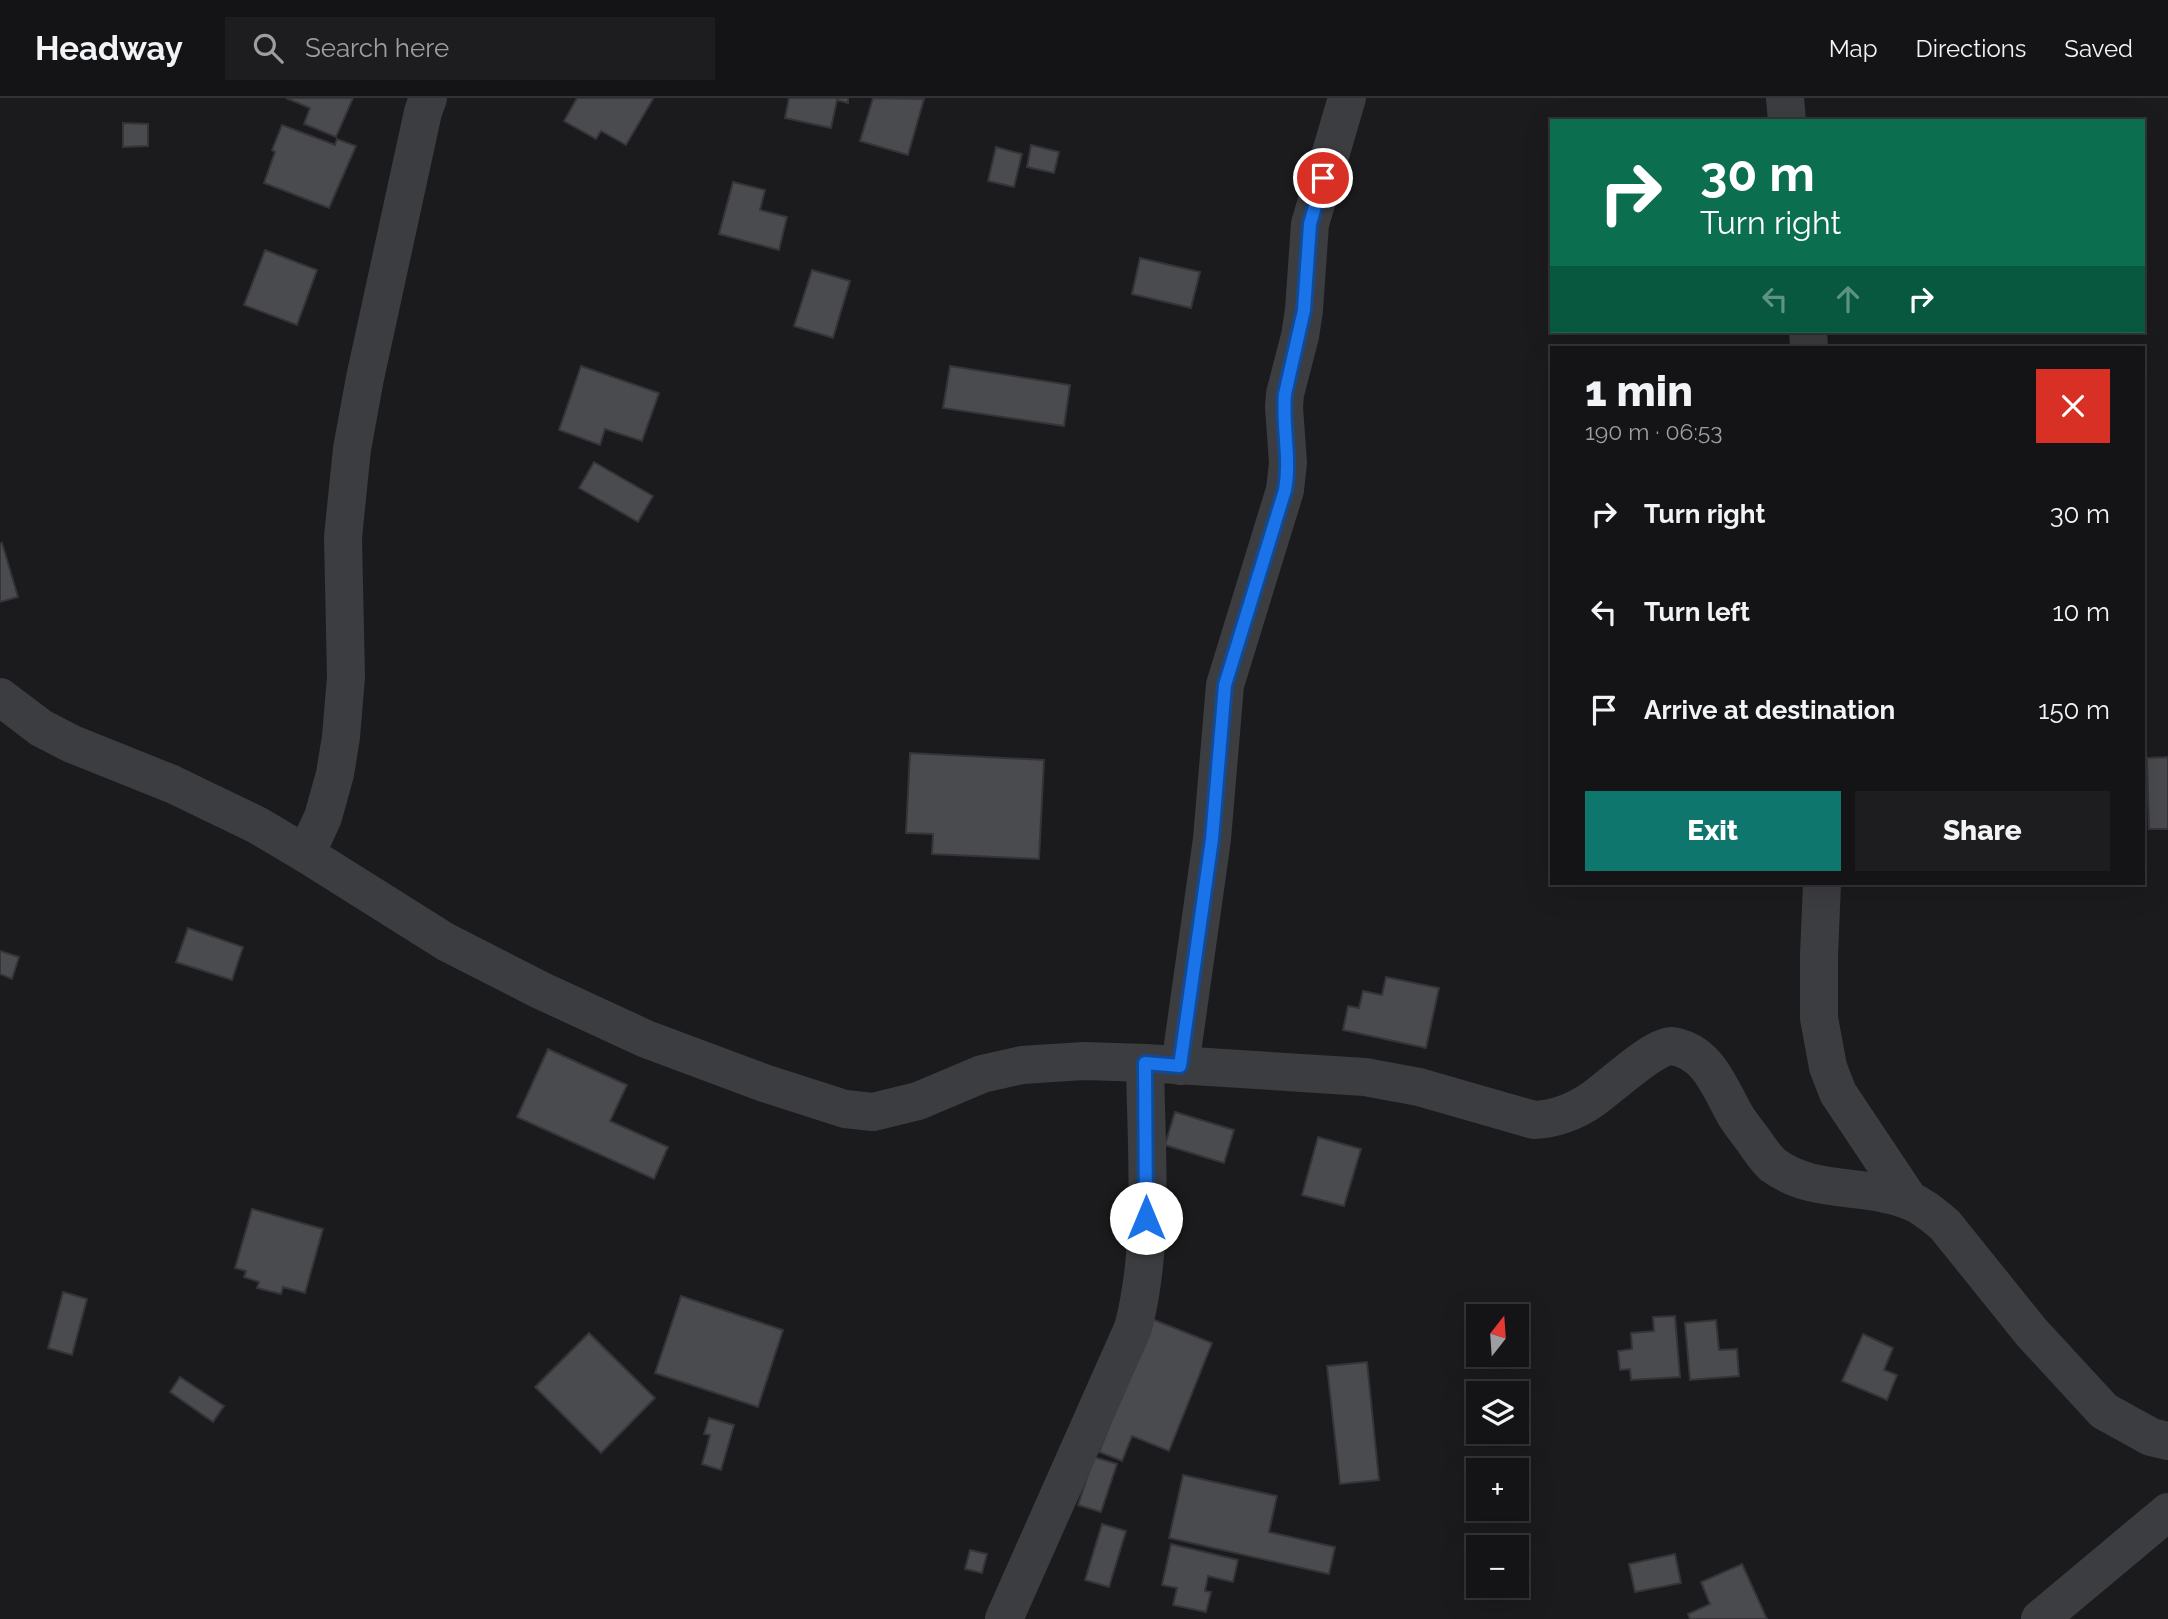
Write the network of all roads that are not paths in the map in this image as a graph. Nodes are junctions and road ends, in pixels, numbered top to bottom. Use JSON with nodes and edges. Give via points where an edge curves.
{"nodes":[{"id":1,"x":428,"y":98,"type":"edge"},
{"id":2,"x":1347,"y":98,"type":"edge"},
{"id":3,"x":1785,"y":98,"type":"edge"},
{"id":4,"x":1787,"y":119,"type":"edge"},
{"id":5,"x":0,"y":697,"type":"edge"},
{"id":6,"x":306,"y":853,"type":"junction"},
{"id":7,"x":1822,"y":885,"type":"edge"},
{"id":8,"x":1162,"y":1064,"type":"junction"},
{"id":9,"x":1910,"y":1201,"type":"junction"},
{"id":10,"x":2168,"y":1441,"type":"edge"},
{"id":11,"x":2168,"y":1512,"type":"edge"},
{"id":12,"x":1004,"y":1619,"type":"edge"},
{"id":13,"x":2040,"y":1619,"type":"edge"}],
"edges":[{"from":1,"to":6,"type":"street","via":[[352,449],[343,537],[346,677],[341,737],[323,817]]},
{"from":2,"to":8,"type":"street","via":[[1310,224],[1304,310],[1285,394],[1285,490],[1225,685],[1212,839]]},
{"from":3,"to":4,"type":"street"},
{"from":5,"to":6,"type":"street","via":[[41,728],[72,744],[172,784]]},
{"from":6,"to":8,"type":"street","via":[[446,942],[540,990],[646,1039],[845,1109],[873,1112],[918,1101],[982,1074],[1022,1065],[1084,1061]]},
{"from":7,"to":9,"type":"street","via":[[1819,1018],[1828,1067],[1838,1093]]},
{"from":8,"to":9,"type":"street","via":[[1365,1077],[1547,1120],[1593,1099],[1670,1045],[1704,1061],[1753,1140],[1769,1162],[1786,1174],[1812,1184],[1875,1191]]},
{"from":8,"to":12,"type":"street","via":[[1138,1311]]},
{"from":9,"to":10,"type":"street","via":[[1945,1225],[2032,1333],[2104,1411],[2151,1437]]},
{"from":11,"to":13,"type":"street"}]}
